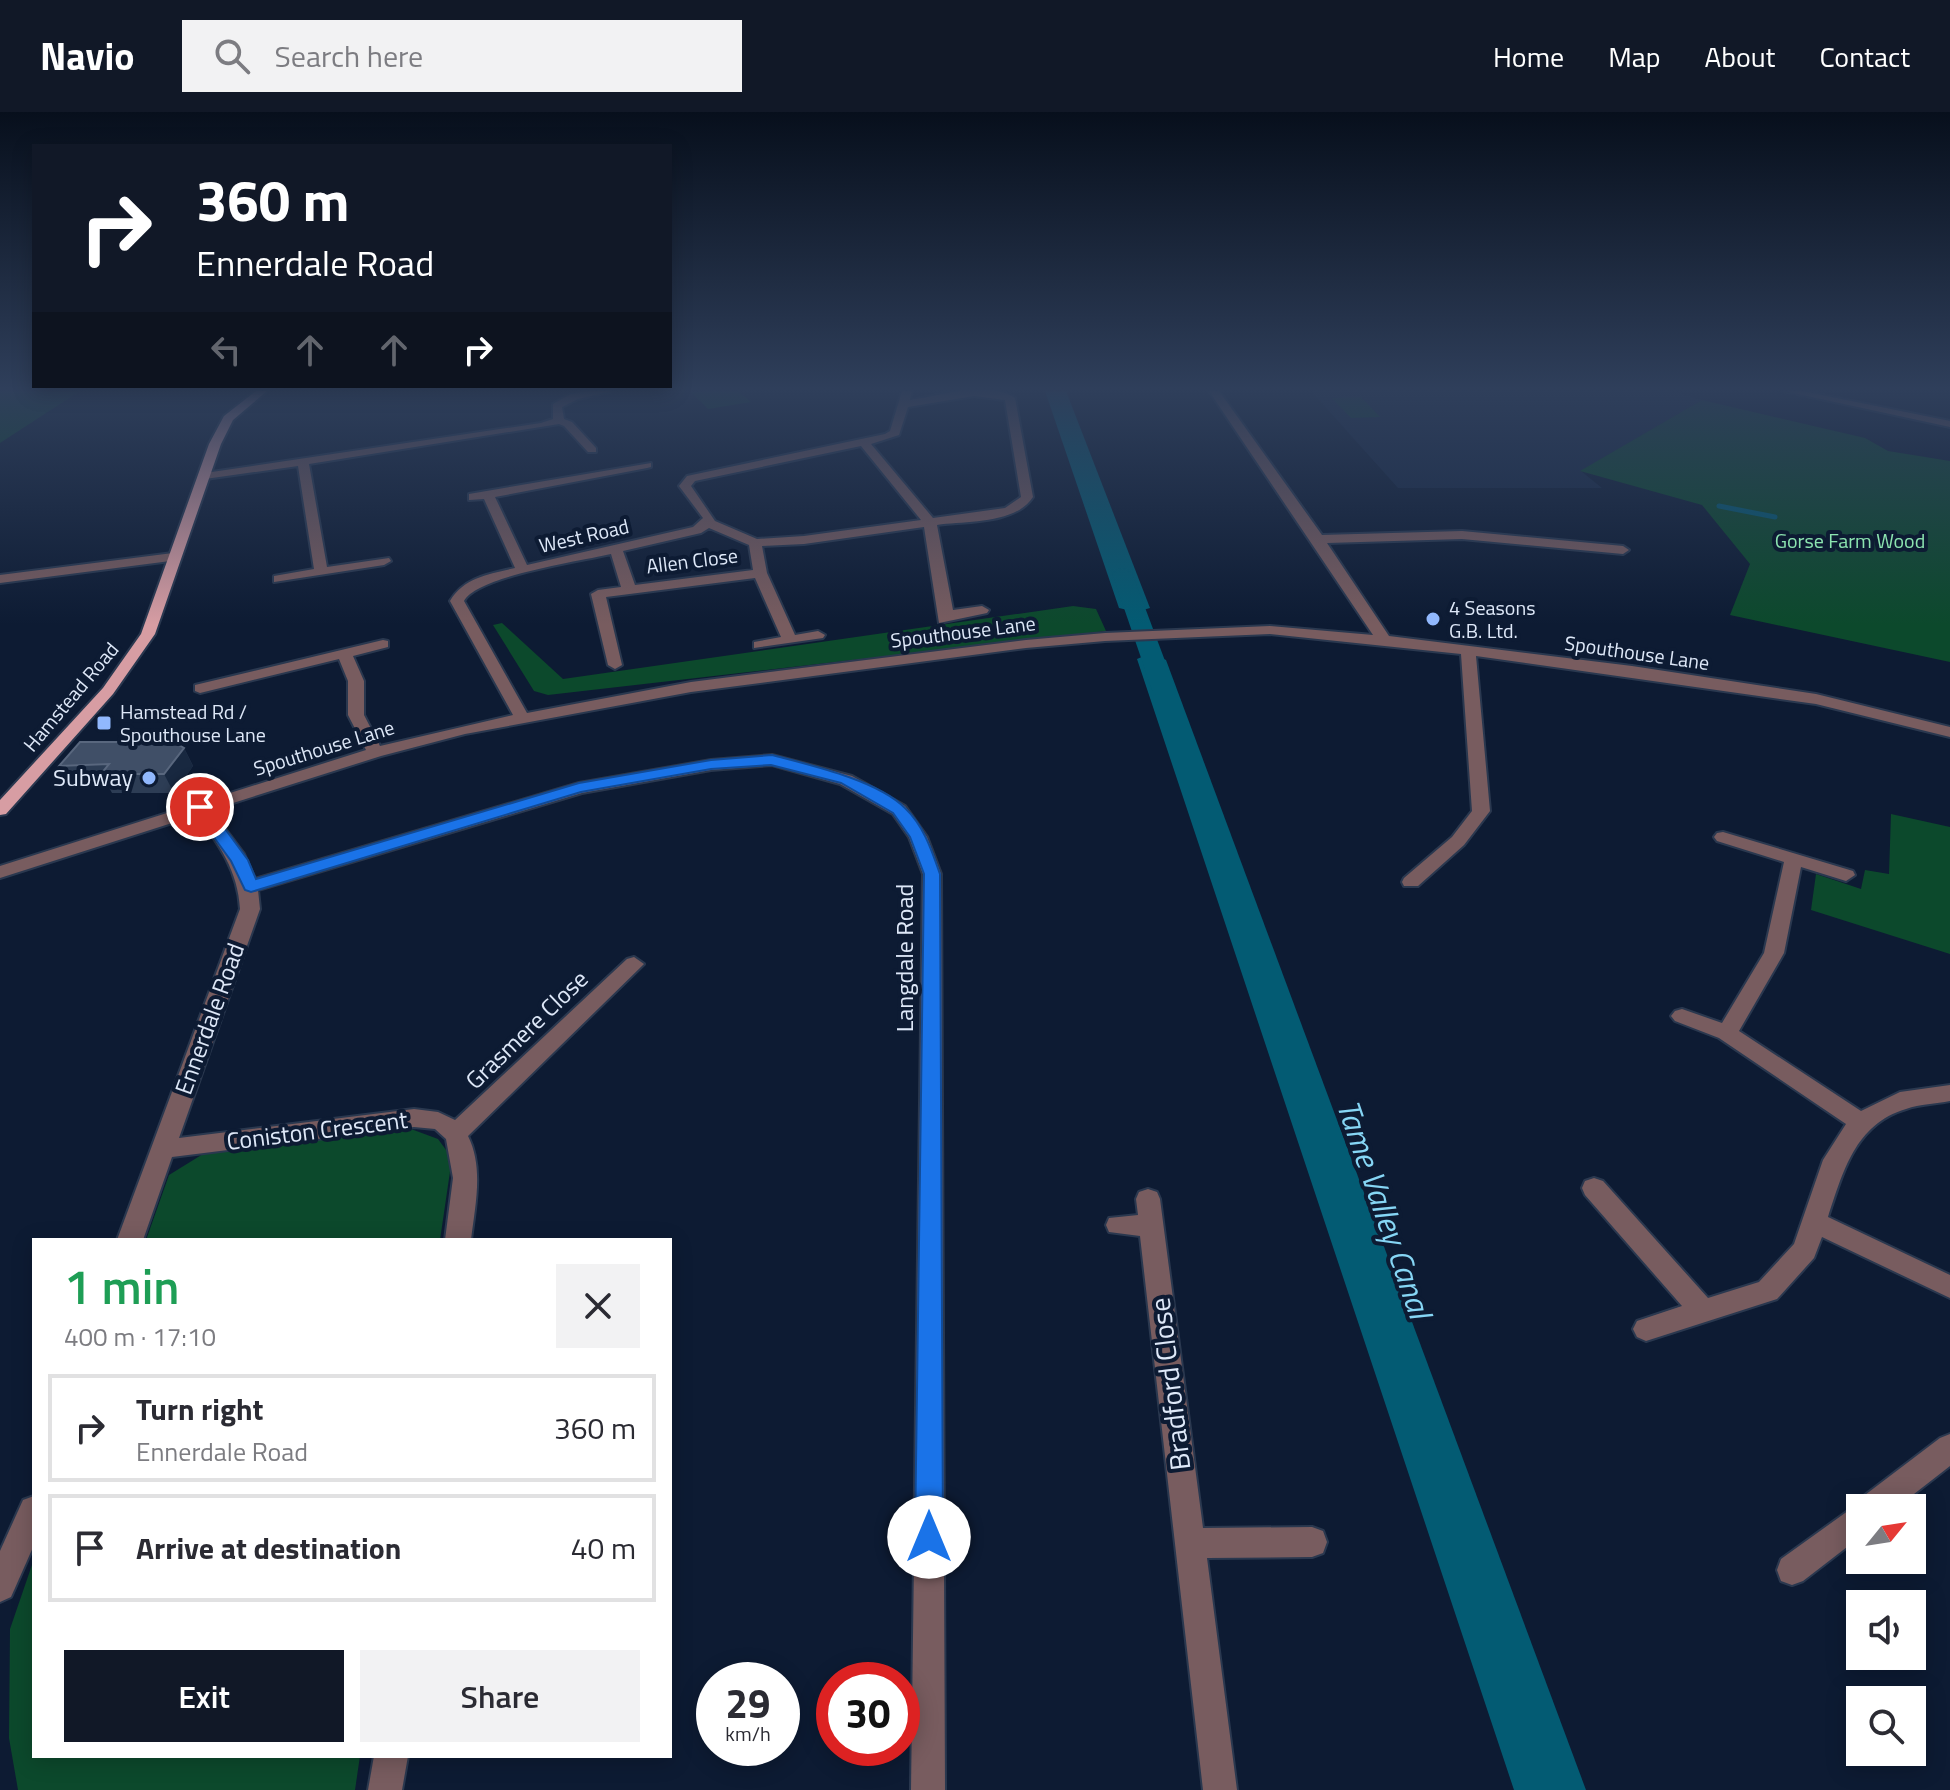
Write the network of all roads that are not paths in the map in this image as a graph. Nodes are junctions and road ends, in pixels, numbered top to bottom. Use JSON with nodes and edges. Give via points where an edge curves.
{"nodes":[{"id":1,"x":207,"y":469,"type":"edge"},
{"id":2,"x":255,"y":469,"type":"edge"},
{"id":3,"x":304,"y":469,"type":"edge"},
{"id":4,"x":624,"y":469,"type":"edge"},
{"id":5,"x":734,"y":469,"type":"edge"},
{"id":6,"x":886,"y":469,"type":"edge"},
{"id":7,"x":1022,"y":469,"type":"edge"},
{"id":8,"x":1269,"y":469,"type":"edge"},
{"id":9,"x":205,"y":476,"type":"junction"},
{"id":10,"x":488,"y":495,"type":"junction"},
{"id":11,"x":473,"y":497,"type":"dead end"},
{"id":12,"x":708,"y":523,"type":"junction"},
{"id":13,"x":930,"y":523,"type":"junction"},
{"id":14,"x":1318,"y":539,"type":"junction"},
{"id":15,"x":755,"y":543,"type":"junction"},
{"id":16,"x":616,"y":549,"type":"junction"},
{"id":17,"x":1623,"y":551,"type":"dead end"},
{"id":18,"x":173,"y":557,"type":"junction"},
{"id":19,"x":384,"y":561,"type":"dead end"},
{"id":20,"x":523,"y":570,"type":"junction"},
{"id":21,"x":321,"y":572,"type":"junction"},
{"id":22,"x":760,"y":573,"type":"junction"},
{"id":23,"x":0,"y":579,"type":"edge"},
{"id":24,"x":279,"y":579,"type":"dead end"},
{"id":25,"x":629,"y":589,"type":"junction"},
{"id":26,"x":982,"y":610,"type":"dead end"},
{"id":27,"x":818,"y":635,"type":"dead end"},
{"id":28,"x":790,"y":640,"type":"junction"},
{"id":29,"x":1384,"y":640,"type":"junction"},
{"id":30,"x":383,"y":644,"type":"dead end"},
{"id":31,"x":759,"y":645,"type":"dead end"},
{"id":32,"x":1468,"y":650,"type":"junction"},
{"id":33,"x":344,"y":653,"type":"junction"},
{"id":34,"x":615,"y":665,"type":"dead end"},
{"id":35,"x":246,"y":678,"type":"junction"},
{"id":36,"x":200,"y":688,"type":"dead end"},
{"id":37,"x":247,"y":696,"type":"dead end"},
{"id":38,"x":522,"y":718,"type":"junction"},
{"id":39,"x":1950,"y":732,"type":"edge"},
{"id":40,"x":375,"y":752,"type":"junction"},
{"id":41,"x":200,"y":807,"type":"junction"},
{"id":42,"x":0,"y":810,"type":"edge"},
{"id":43,"x":1723,"y":837,"type":"dead end"},
{"id":44,"x":1794,"y":859,"type":"junction"},
{"id":45,"x":0,"y":872,"type":"edge"},
{"id":46,"x":1846,"y":875,"type":"dead end"},
{"id":47,"x":1411,"y":882,"type":"dead end"},
{"id":48,"x":251,"y":886,"type":"junction"},
{"id":49,"x":634,"y":964,"type":"dead end"},
{"id":50,"x":1682,"y":1016,"type":"dead end"},
{"id":51,"x":1727,"y":1033,"type":"junction"},
{"id":52,"x":1950,"y":1093,"type":"edge"},
{"id":53,"x":1860,"y":1122,"type":"junction"},
{"id":54,"x":456,"y":1133,"type":"junction"},
{"id":55,"x":161,"y":1149,"type":"junction"},
{"id":56,"x":1594,"y":1188,"type":"dead end"},
{"id":57,"x":1816,"y":1223,"type":"junction"},
{"id":58,"x":1118,"y":1225,"type":"dead end"},
{"id":59,"x":131,"y":1238,"type":"edge"},
{"id":60,"x":458,"y":1238,"type":"edge"},
{"id":61,"x":1950,"y":1287,"type":"edge"},
{"id":62,"x":1703,"y":1311,"type":"junction"},
{"id":63,"x":1646,"y":1329,"type":"dead end"},
{"id":64,"x":1950,"y":1448,"type":"edge"},
{"id":65,"x":1890,"y":1494,"type":"edge"},
{"id":66,"x":32,"y":1515,"type":"edge"},
{"id":67,"x":1846,"y":1529,"type":"edge"},
{"id":68,"x":1312,"y":1542,"type":"dead end"},
{"id":69,"x":1189,"y":1543,"type":"junction"},
{"id":70,"x":1792,"y":1570,"type":"dead end"},
{"id":71,"x":0,"y":1586,"type":"edge"},
{"id":72,"x":391,"y":1758,"type":"edge"},
{"id":73,"x":385,"y":1790,"type":"edge"},
{"id":74,"x":928,"y":1790,"type":"edge"},
{"id":75,"x":1220,"y":1790,"type":"edge"}],
"edges":[{"from":1,"to":9,"type":"main road","name":"Hamstead Road"},
{"from":2,"to":9,"type":"street"},
{"from":3,"to":21,"type":"street"},
{"from":4,"to":10,"type":"street"},
{"from":5,"to":12,"type":"street","via":[[691,478],[685,486]]},
{"from":6,"to":13,"type":"street"},
{"from":7,"to":13,"type":"street","via":[[1027,497],[1012,510]]},
{"from":8,"to":14,"type":"street"},
{"from":9,"to":18,"type":"main road","name":"Hamstead Road"},
{"from":10,"to":11,"type":"street"},
{"from":10,"to":20,"type":"street"},
{"from":12,"to":15,"type":"street"},
{"from":12,"to":16,"type":"street","name":"West Road"},
{"from":13,"to":15,"type":"street"},
{"from":13,"to":26,"type":"street","via":[[946,617]]},
{"from":14,"to":17,"type":"street","via":[[1462,535]]},
{"from":14,"to":29,"type":"street"},
{"from":15,"to":22,"type":"street"},
{"from":16,"to":20,"type":"street","name":"West Road"},
{"from":16,"to":25,"type":"street","name":"Allen Close"},
{"from":18,"to":23,"type":"street"},
{"from":18,"to":42,"type":"main road","name":"Hamstead Road","via":[[148,634],[108,691]]},
{"from":19,"to":21,"type":"street"},
{"from":20,"to":38,"type":"street","name":"West Road","via":[[484,579],[457,601]]},
{"from":21,"to":24,"type":"street"},
{"from":22,"to":25,"type":"street","name":"Allen Close"},
{"from":22,"to":28,"type":"street"},
{"from":25,"to":34,"type":"street","name":"Allen Close","via":[[598,594]]},
{"from":27,"to":28,"type":"street"},
{"from":28,"to":31,"type":"street"},
{"from":29,"to":32,"type":"street","name":"Spouthouse Lane"},
{"from":29,"to":38,"type":"street","name":"Spouthouse Lane","via":[[1270,630],[1026,644],[691,687]]},
{"from":30,"to":33,"type":"street"},
{"from":32,"to":39,"type":"street","name":"Spouthouse Lane","via":[[1816,699]]},
{"from":32,"to":47,"type":"street","via":[[1481,811],[1458,841]]},
{"from":33,"to":35,"type":"street"},
{"from":33,"to":40,"type":"street","via":[[356,681],[356,715]]},
{"from":35,"to":36,"type":"street"},
{"from":35,"to":37,"type":"street"},
{"from":38,"to":40,"type":"street","name":"Spouthouse Lane"},
{"from":40,"to":41,"type":"street","name":"Spouthouse Lane"},
{"from":41,"to":45,"type":"street","name":"Spouthouse Lane"},
{"from":41,"to":48,"type":"street","via":[[239,860]]},
{"from":43,"to":44,"type":"street"},
{"from":44,"to":46,"type":"street"},
{"from":44,"to":51,"type":"street","via":[[1774,953]]},
{"from":48,"to":55,"type":"street","name":"Ennerdale Road","via":[[250,909],[236,951]]},
{"from":48,"to":74,"type":"street","name":"Langdale Road","via":[[579,788],[711,765],[772,760],[846,780],[899,810],[918,837],[932,874]]},
{"from":49,"to":54,"type":"street","name":"Grasmere Close"},
{"from":50,"to":51,"type":"street"},
{"from":51,"to":53,"type":"street"},
{"from":52,"to":53,"type":"street","via":[[1900,1101]]},
{"from":53,"to":57,"type":"street","via":[[1835,1160]]},
{"from":54,"to":55,"type":"street","name":"Coniston Crescent","via":[[443,1123],[414,1118]]},
{"from":54,"to":60,"type":"street","via":[[466,1162]]},
{"from":55,"to":59,"type":"street","name":"Ennerdale Road"},
{"from":56,"to":62,"type":"street"},
{"from":57,"to":61,"type":"street"},
{"from":57,"to":62,"type":"street","via":[[1805,1250],[1768,1291]]},
{"from":58,"to":69,"type":"street","name":"Bradford Close","via":[[1149,1212]]},
{"from":62,"to":63,"type":"street"},
{"from":64,"to":65,"type":"street"},
{"from":66,"to":71,"type":"street"},
{"from":67,"to":70,"type":"street"},
{"from":68,"to":69,"type":"street"},
{"from":69,"to":75,"type":"street","name":"Bradford Close"},
{"from":72,"to":73,"type":"street"}]}
